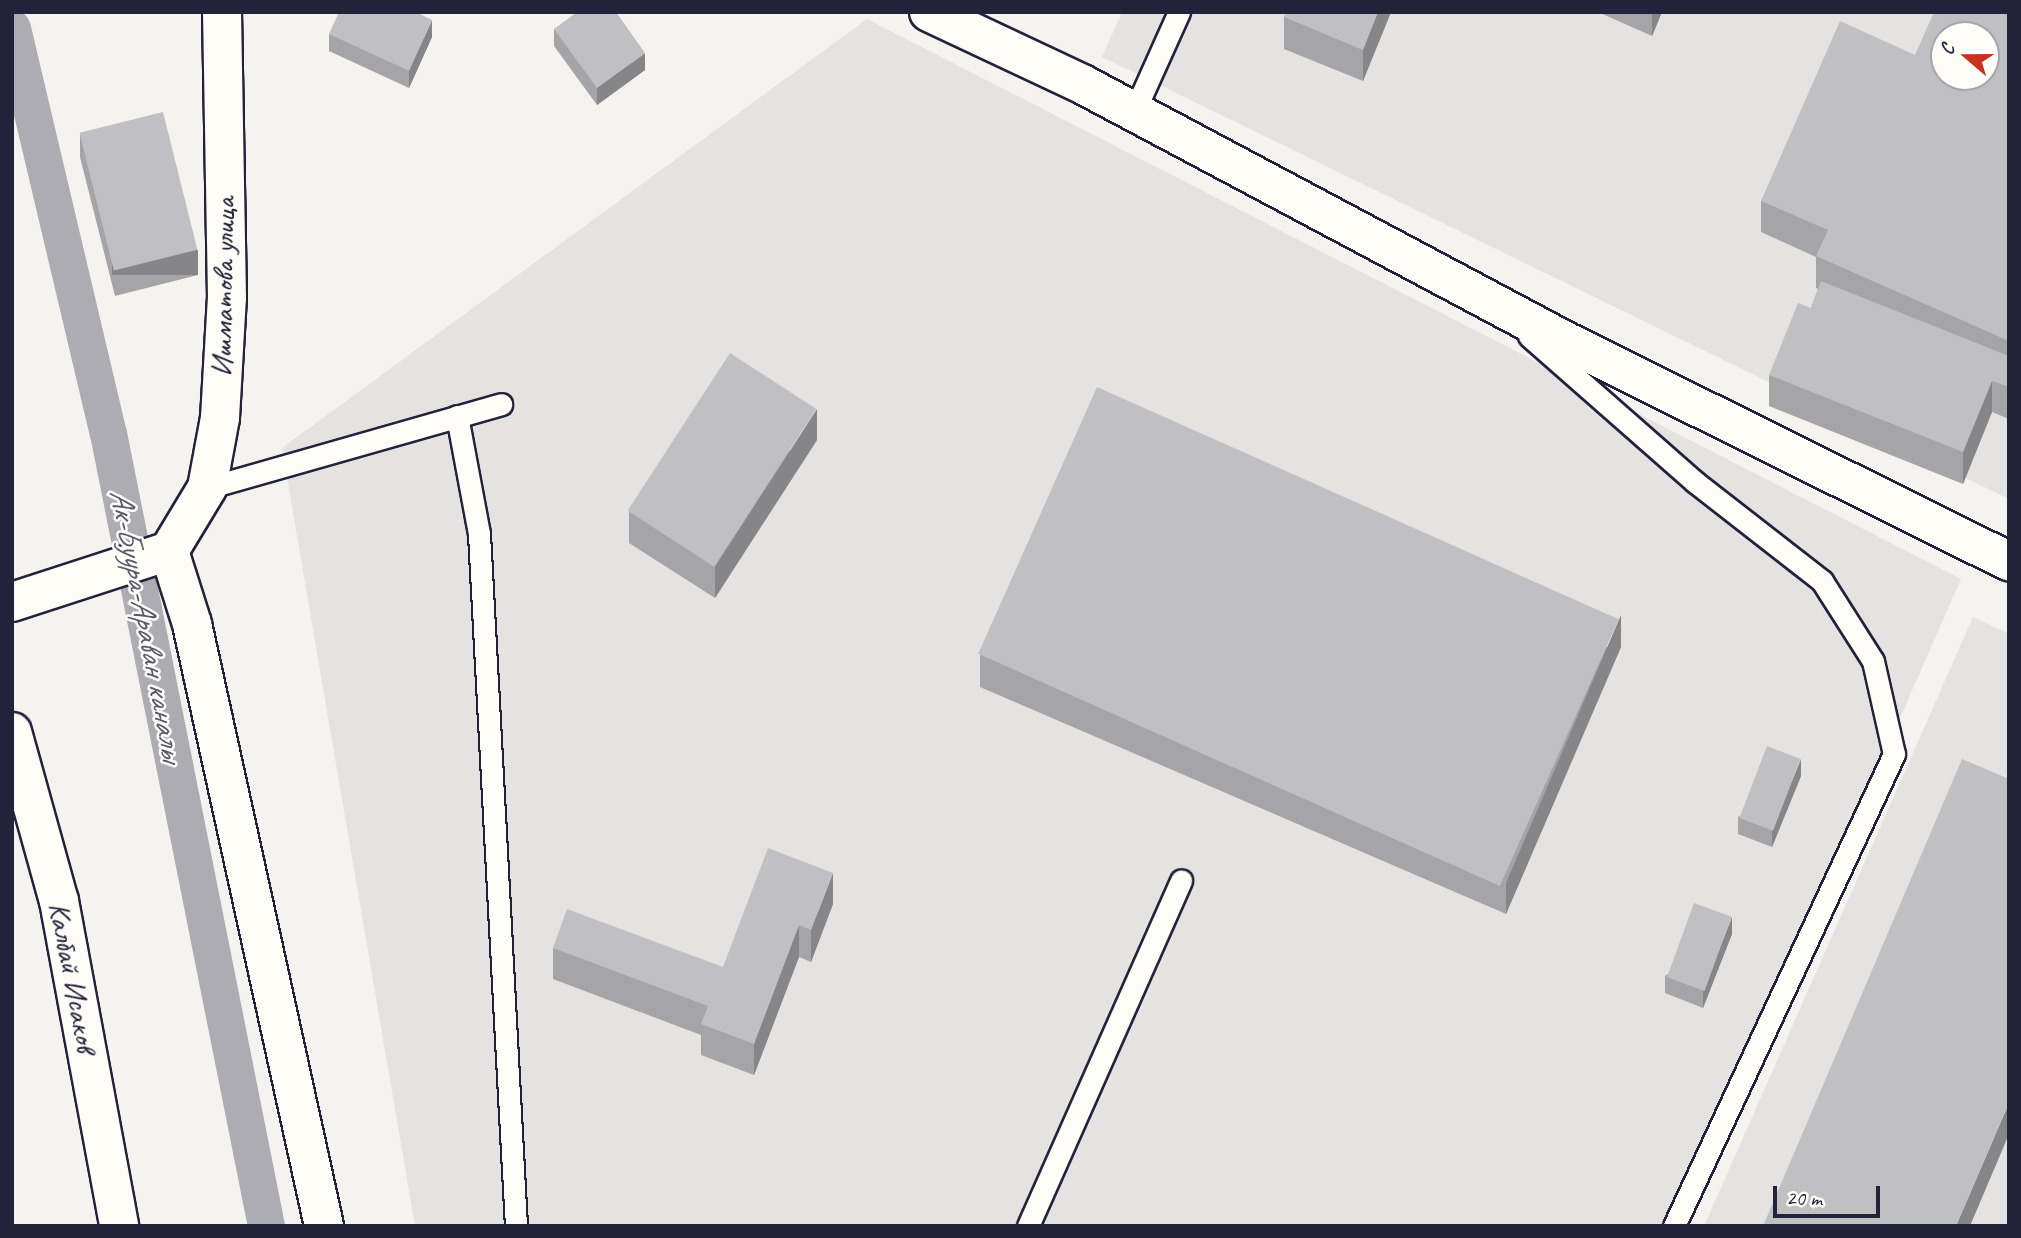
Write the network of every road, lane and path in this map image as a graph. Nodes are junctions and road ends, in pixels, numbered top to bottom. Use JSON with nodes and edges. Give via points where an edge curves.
{"nodes":[{"id":1,"x":222,"y":12,"type":"edge"},
{"id":2,"x":929,"y":12,"type":"edge"},
{"id":3,"x":1179,"y":12,"type":"edge"},
{"id":4,"x":1134,"y":113,"type":"junction"},
{"id":5,"x":1485,"y":298,"type":"junction"},
{"id":6,"x":501,"y":404,"type":"dead end"},
{"id":7,"x":457,"y":416,"type":"junction"},
{"id":8,"x":207,"y":488,"type":"junction"},
{"id":9,"x":169,"y":551,"type":"junction"},
{"id":10,"x":2009,"y":561,"type":"edge"},
{"id":11,"x":20,"y":596,"type":"edge"},
{"id":12,"x":12,"y":732,"type":"edge"},
{"id":13,"x":1181,"y":880,"type":"dead end"},
{"id":14,"x":119,"y":1226,"type":"edge"},
{"id":15,"x":324,"y":1226,"type":"edge"},
{"id":16,"x":516,"y":1226,"type":"edge"},
{"id":17,"x":1028,"y":1226,"type":"edge"},
{"id":18,"x":1674,"y":1226,"type":"edge"}],
"edges":[{"from":1,"to":8,"type":"street","name":"Ишматова улица","via":[[228,298],[220,418]]},
{"from":2,"to":4,"type":"street"},
{"from":3,"to":4,"type":"lane"},
{"from":4,"to":5,"type":"street"},
{"from":5,"to":10,"type":"street"},
{"from":5,"to":18,"type":"lane","via":[[1695,482],[1822,581],[1873,661],[1894,754]]},
{"from":6,"to":7,"type":"lane"},
{"from":7,"to":8,"type":"lane"},
{"from":7,"to":16,"type":"lane","via":[[479,534]]},
{"from":8,"to":9,"type":"street","name":"Ишматова улица"},
{"from":9,"to":11,"type":"street"},
{"from":9,"to":15,"type":"street","via":[[192,624]]},
{"from":12,"to":14,"type":"street","name":"Калбай Исаков","via":[[59,901]]},
{"from":13,"to":17,"type":"lane"}]}
